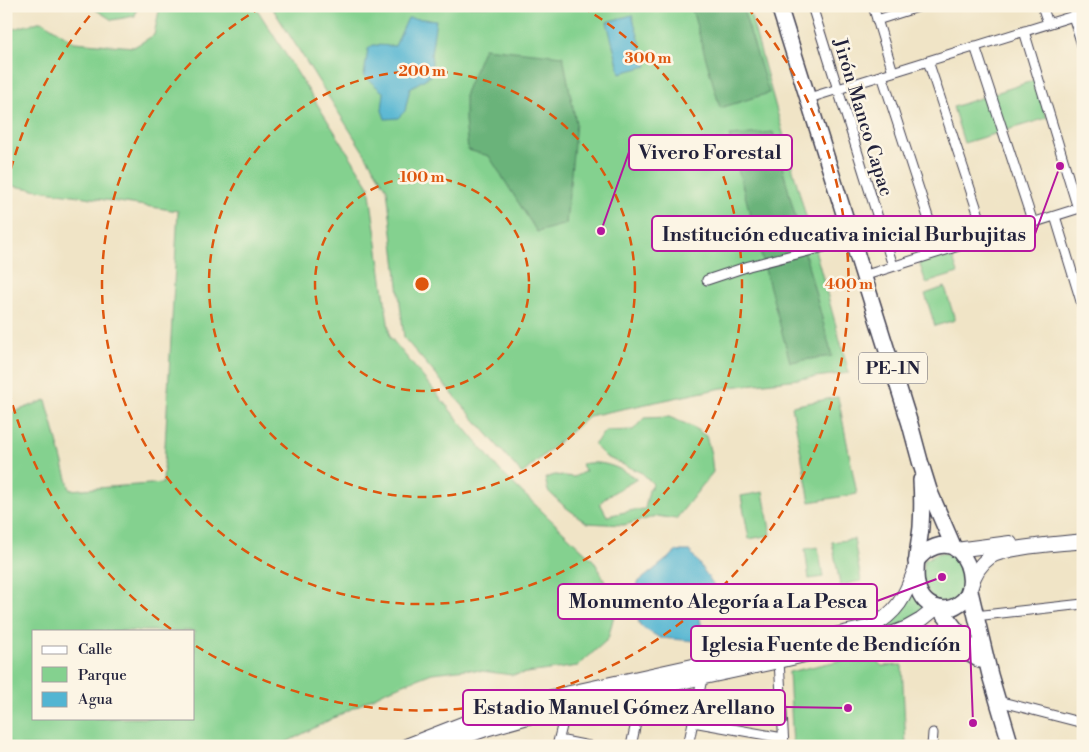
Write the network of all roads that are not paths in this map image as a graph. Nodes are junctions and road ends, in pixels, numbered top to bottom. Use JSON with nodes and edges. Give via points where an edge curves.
{"nodes":[{"id":1,"x":779,"y":6,"type":"edge"},
{"id":2,"x":812,"y":6,"type":"edge"},
{"id":3,"x":872,"y":6,"type":"edge"},
{"id":4,"x":921,"y":6,"type":"edge"},
{"id":5,"x":1042,"y":6,"type":"edge"},
{"id":6,"x":1083,"y":13,"type":"edge"},
{"id":7,"x":1073,"y":16,"type":"junction"},
{"id":8,"x":877,"y":20,"type":"junction"},
{"id":9,"x":1048,"y":23,"type":"junction"},
{"id":10,"x":1024,"y":31,"type":"junction"},
{"id":11,"x":975,"y":46,"type":"junction"},
{"id":12,"x":1083,"y":48,"type":"edge"},
{"id":13,"x":928,"y":61,"type":"junction"},
{"id":14,"x":892,"y":72,"type":"junction"},
{"id":15,"x":882,"y":75,"type":"junction"},
{"id":16,"x":838,"y":89,"type":"junction"},
{"id":17,"x":808,"y":98,"type":"junction"},
{"id":18,"x":1080,"y":208,"type":"edge"},
{"id":19,"x":1054,"y":216,"type":"junction"},
{"id":20,"x":1033,"y":223,"type":"junction"},
{"id":21,"x":986,"y":238,"type":"junction"},
{"id":22,"x":852,"y":240,"type":"junction"},
{"id":23,"x":939,"y":251,"type":"junction"},
{"id":24,"x":893,"y":266,"type":"junction"},
{"id":25,"x":863,"y":276,"type":"junction"},
{"id":26,"x":707,"y":280,"type":"dead end"},
{"id":27,"x":1083,"y":308,"type":"edge"},
{"id":28,"x":920,"y":462,"type":"junction"},
{"id":29,"x":1083,"y":533,"type":"edge"},
{"id":30,"x":1083,"y":541,"type":"edge"},
{"id":31,"x":955,"y":549,"type":"junction"},
{"id":32,"x":916,"y":566,"type":"junction"},
{"id":33,"x":970,"y":588,"type":"junction"},
{"id":34,"x":1083,"y":604,"type":"edge"},
{"id":35,"x":938,"y":608,"type":"junction"},
{"id":36,"x":975,"y":616,"type":"junction"},
{"id":37,"x":886,"y":636,"type":"junction"},
{"id":38,"x":980,"y":660,"type":"junction"},
{"id":39,"x":778,"y":661,"type":"junction"},
{"id":40,"x":704,"y":671,"type":"junction"},
{"id":41,"x":990,"y":675,"type":"junction"},
{"id":42,"x":636,"y":693,"type":"junction"},
{"id":43,"x":998,"y":701,"type":"junction"},
{"id":44,"x":558,"y":702,"type":"junction"},
{"id":45,"x":693,"y":722,"type":"junction"},
{"id":46,"x":1083,"y":723,"type":"edge"},
{"id":47,"x":933,"y":733,"type":"dead end"},
{"id":48,"x":784,"y":742,"type":"edge"},
{"id":49,"x":455,"y":743,"type":"edge"},
{"id":50,"x":558,"y":743,"type":"edge"},
{"id":51,"x":406,"y":746,"type":"edge"},
{"id":52,"x":438,"y":746,"type":"edge"},
{"id":53,"x":589,"y":746,"type":"edge"},
{"id":54,"x":632,"y":746,"type":"edge"},
{"id":55,"x":688,"y":746,"type":"edge"},
{"id":56,"x":932,"y":746,"type":"edge"},
{"id":57,"x":1011,"y":746,"type":"edge"}],
"edges":[{"from":1,"to":17,"type":"highway","number":"PE-1N"},
{"from":2,"to":16,"type":"street","name":"Jirón Manco Capac"},
{"from":3,"to":8,"type":"street"},
{"from":4,"to":8,"type":"street"},
{"from":5,"to":9,"type":"street"},
{"from":6,"to":7,"type":"street"},
{"from":7,"to":9,"type":"street"},
{"from":7,"to":12,"type":"street"},
{"from":8,"to":14,"type":"street"},
{"from":9,"to":10,"type":"street"},
{"from":10,"to":11,"type":"street"},
{"from":10,"to":18,"type":"street"},
{"from":11,"to":13,"type":"street"},
{"from":11,"to":20,"type":"street"},
{"from":13,"to":14,"type":"street"},
{"from":13,"to":21,"type":"street"},
{"from":14,"to":15,"type":"street"},
{"from":15,"to":16,"type":"street"},
{"from":15,"to":23,"type":"street"},
{"from":16,"to":17,"type":"street"},
{"from":16,"to":24,"type":"street","name":"Jirón Manco Capac"},
{"from":17,"to":22,"type":"highway","number":"PE-1N"},
{"from":18,"to":19,"type":"street"},
{"from":19,"to":20,"type":"street"},
{"from":19,"to":27,"type":"street"},
{"from":20,"to":21,"type":"street"},
{"from":21,"to":23,"type":"street"},
{"from":22,"to":25,"type":"highway","number":"PE-1N"},
{"from":22,"to":26,"type":"street"},
{"from":23,"to":24,"type":"street"},
{"from":24,"to":25,"type":"street"},
{"from":25,"to":28,"type":"highway","number":"PE-1N"},
{"from":28,"to":31,"type":"highway","number":"PE-1N"},
{"from":28,"to":32,"type":"highway","number":"PE-1N","via":[[922,506]]},
{"from":29,"to":31,"type":"main road"},
{"from":30,"to":33,"type":"main road","via":[[998,553],[980,567]]},
{"from":31,"to":32,"type":"highway","via":[[947,546],[931,548],[925,551]]},
{"from":31,"to":33,"type":"highway","number":"PE-1N","via":[[965,563]]},
{"from":32,"to":35,"type":"highway","number":"PE-1N","via":[[920,592]]},
{"from":32,"to":40,"type":"main road","via":[[900,604],[871,627]]},
{"from":33,"to":35,"type":"highway","via":[[966,598],[957,606]]},
{"from":33,"to":36,"type":"highway","number":"PE-1N"},
{"from":34,"to":36,"type":"street"},
{"from":35,"to":37,"type":"main road","via":[[914,624]]},
{"from":35,"to":38,"type":"highway","number":"PE-1N"},
{"from":36,"to":41,"type":"highway","number":"PE-1N"},
{"from":37,"to":38,"type":"highway","via":[[927,636]]},
{"from":37,"to":39,"type":"main road"},
{"from":38,"to":41,"type":"highway","number":"PE-1N"},
{"from":39,"to":40,"type":"main road"},
{"from":39,"to":48,"type":"street"},
{"from":40,"to":42,"type":"main road"},
{"from":40,"to":44,"type":"main road"},
{"from":40,"to":45,"type":"street"},
{"from":41,"to":43,"type":"highway","number":"PE-1N"},
{"from":42,"to":44,"type":"main road"},
{"from":42,"to":54,"type":"street","via":[[640,704]]},
{"from":43,"to":46,"type":"street"},
{"from":43,"to":57,"type":"highway","number":"PE-1N"},
{"from":44,"to":49,"type":"main road"},
{"from":44,"to":50,"type":"street","via":[[564,718]]},
{"from":44,"to":51,"type":"main road","via":[[483,716]]},
{"from":45,"to":48,"type":"street"},
{"from":45,"to":55,"type":"street"},
{"from":47,"to":56,"type":"street"},
{"from":49,"to":52,"type":"main road"},
{"from":50,"to":53,"type":"street"}]}
